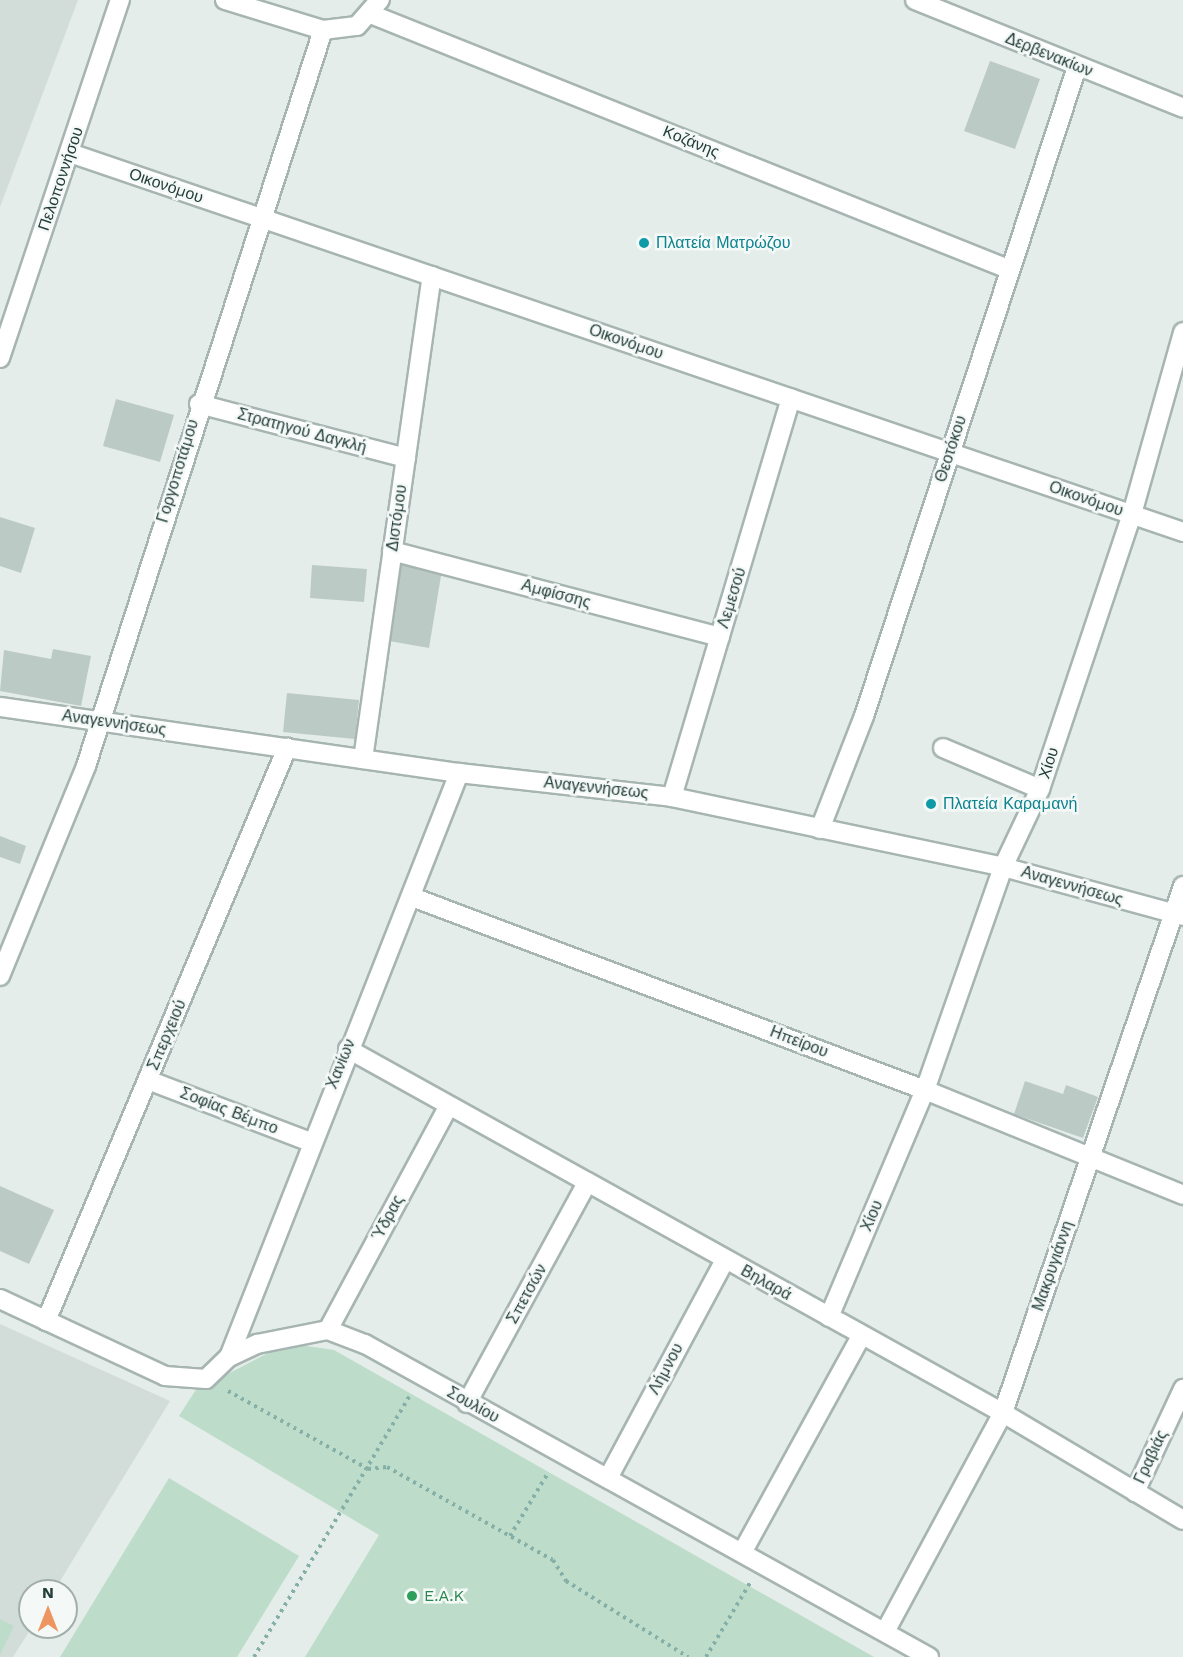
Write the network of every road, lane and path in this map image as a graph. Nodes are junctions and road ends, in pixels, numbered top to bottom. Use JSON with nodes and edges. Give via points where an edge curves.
{"nodes":[{"id":1,"x":120,"y":0,"type":"edge"},
{"id":2,"x":225,"y":0,"type":"edge"},
{"id":3,"x":915,"y":0,"type":"edge"},
{"id":4,"x":376,"y":8,"type":"edge"},
{"id":5,"x":323,"y":30,"type":"junction"},
{"id":6,"x":1077,"y":67,"type":"junction"},
{"id":7,"x":1183,"y":108,"type":"edge"},
{"id":8,"x":70,"y":153,"type":"junction"},
{"id":9,"x":260,"y":218,"type":"junction"},
{"id":10,"x":1008,"y":269,"type":"junction"},
{"id":11,"x":432,"y":276,"type":"junction"},
{"id":12,"x":1183,"y":332,"type":"edge"},
{"id":13,"x":0,"y":358,"type":"edge"},
{"id":14,"x":791,"y":398,"type":"junction"},
{"id":15,"x":199,"y":404,"type":"junction"},
{"id":16,"x":950,"y":452,"type":"junction"},
{"id":17,"x":406,"y":458,"type":"junction"},
{"id":18,"x":1132,"y":514,"type":"junction"},
{"id":19,"x":1183,"y":532,"type":"edge"},
{"id":20,"x":392,"y":551,"type":"junction"},
{"id":21,"x":720,"y":638,"type":"junction"},
{"id":22,"x":0,"y":707,"type":"edge"},
{"id":23,"x":100,"y":720,"type":"junction"},
{"id":24,"x":287,"y":748,"type":"junction"},
{"id":25,"x":943,"y":748,"type":"dead end"},
{"id":26,"x":363,"y":759,"type":"junction"},
{"id":27,"x":459,"y":773,"type":"junction"},
{"id":28,"x":1040,"y":789,"type":"junction"},
{"id":29,"x":672,"y":797,"type":"junction"},
{"id":30,"x":820,"y":829,"type":"junction"},
{"id":31,"x":1003,"y":867,"type":"junction"},
{"id":32,"x":1183,"y":886,"type":"edge"},
{"id":33,"x":412,"y":897,"type":"junction"},
{"id":34,"x":1178,"y":915,"type":"edge"},
{"id":35,"x":0,"y":976,"type":"edge"},
{"id":36,"x":348,"y":1049,"type":"junction"},
{"id":37,"x":148,"y":1080,"type":"junction"},
{"id":38,"x":925,"y":1090,"type":"junction"},
{"id":39,"x":448,"y":1107,"type":"junction"},
{"id":40,"x":309,"y":1142,"type":"junction"},
{"id":41,"x":1090,"y":1157,"type":"junction"},
{"id":42,"x":586,"y":1185,"type":"junction"},
{"id":43,"x":1183,"y":1195,"type":"edge"},
{"id":44,"x":725,"y":1260,"type":"junction"},
{"id":45,"x":0,"y":1299,"type":"edge"},
{"id":46,"x":829,"y":1317,"type":"junction"},
{"id":47,"x":46,"y":1322,"type":"junction"},
{"id":48,"x":328,"y":1330,"type":"junction"},
{"id":49,"x":861,"y":1336,"type":"junction"},
{"id":50,"x":228,"y":1357,"type":"junction"},
{"id":51,"x":420,"y":1376,"type":"junction"},
{"id":52,"x":206,"y":1378,"type":"junction"},
{"id":53,"x":1183,"y":1389,"type":"edge"},
{"id":54,"x":467,"y":1403,"type":"junction"},
{"id":55,"x":1003,"y":1413,"type":"junction"},
{"id":56,"x":560,"y":1453,"type":"junction"},
{"id":57,"x":368,"y":1469,"type":"junction"},
{"id":58,"x":608,"y":1478,"type":"junction"},
{"id":59,"x":1135,"y":1492,"type":"junction"},
{"id":60,"x":1183,"y":1520,"type":"edge"},
{"id":61,"x":510,"y":1536,"type":"junction"},
{"id":62,"x":743,"y":1551,"type":"junction"},
{"id":63,"x":763,"y":1562,"type":"junction"},
{"id":64,"x":886,"y":1630,"type":"junction"},
{"id":65,"x":254,"y":1657,"type":"edge"},
{"id":66,"x":688,"y":1657,"type":"edge"},
{"id":67,"x":706,"y":1657,"type":"edge"},
{"id":68,"x":929,"y":1657,"type":"edge"}],
"edges":[{"from":1,"to":8,"type":"street","name":"Πελοποννήσου"},
{"from":2,"to":5,"type":"street"},
{"from":3,"to":6,"type":"street","name":"Δερβενακίων"},
{"from":4,"to":5,"type":"street","via":[[357,26]]},
{"from":4,"to":10,"type":"street","name":"Κοζάνης"},
{"from":5,"to":9,"type":"street","name":"Γοργοποτάμου"},
{"from":6,"to":7,"type":"street","name":"Δερβενακίων"},
{"from":6,"to":10,"type":"street","name":"Θεοτόκου"},
{"from":8,"to":9,"type":"street","name":"Οικονόμου"},
{"from":8,"to":13,"type":"street","name":"Πελοποννήσου"},
{"from":9,"to":11,"type":"street","name":"Οικονόμου"},
{"from":9,"to":15,"type":"street","name":"Γοργοποτάμου"},
{"from":10,"to":16,"type":"street","name":"Θεοτόκου"},
{"from":11,"to":14,"type":"street","name":"Οικονόμου"},
{"from":11,"to":17,"type":"street","name":"Διστόμου"},
{"from":12,"to":18,"type":"street","name":"Χίου"},
{"from":14,"to":16,"type":"street","name":"Οικονόμου"},
{"from":14,"to":21,"type":"street","name":"Λεμεσού"},
{"from":15,"to":17,"type":"street","name":"Στρατηγού Δαγκλή"},
{"from":15,"to":23,"type":"street","name":"Γοργοποτάμου"},
{"from":16,"to":18,"type":"street","name":"Οικονόμου"},
{"from":16,"to":30,"type":"street","name":"Θεοτόκου","via":[[864,716]]},
{"from":17,"to":20,"type":"street","name":"Διστόμου"},
{"from":18,"to":19,"type":"street","name":"Οικονόμου"},
{"from":18,"to":28,"type":"street","name":"Χίου"},
{"from":20,"to":21,"type":"street","name":"Αμφίσσης"},
{"from":20,"to":26,"type":"street","name":"Διστόμου"},
{"from":21,"to":29,"type":"street","name":"Λεμεσού"},
{"from":22,"to":23,"type":"street","name":"Αναγεννήσεως"},
{"from":23,"to":24,"type":"street","name":"Αναγεννήσεως"},
{"from":23,"to":35,"type":"street","name":"Γοργοποτάμου"},
{"from":24,"to":26,"type":"street","name":"Αναγεννήσεως"},
{"from":24,"to":37,"type":"street","name":"Σπερχειού"},
{"from":25,"to":28,"type":"street"},
{"from":26,"to":27,"type":"street","name":"Αναγεννήσεως"},
{"from":27,"to":29,"type":"street","name":"Αναγεννήσεως"},
{"from":27,"to":33,"type":"street","name":"Χανίων"},
{"from":28,"to":31,"type":"street","name":"Χίου"},
{"from":29,"to":30,"type":"street","name":"Αναγεννήσεως"},
{"from":30,"to":31,"type":"street","name":"Αναγεννήσεως"},
{"from":31,"to":34,"type":"street","name":"Αναγεννήσεως"},
{"from":31,"to":38,"type":"street","name":"Χίου"},
{"from":32,"to":34,"type":"street","name":"Μακρυγιάννη"},
{"from":33,"to":36,"type":"street","name":"Χανίων"},
{"from":33,"to":38,"type":"street","name":"Ηπείρου"},
{"from":34,"to":41,"type":"street","name":"Μακρυγιάννη"},
{"from":36,"to":39,"type":"street","name":"Βηλαρά"},
{"from":36,"to":40,"type":"street","name":"Χανίων"},
{"from":37,"to":40,"type":"street","name":"Σοφίας Βέμπο"},
{"from":37,"to":47,"type":"street","name":"Σπερχειού"},
{"from":38,"to":41,"type":"street","name":"Ηπείρου"},
{"from":38,"to":46,"type":"street","name":"Χίου"},
{"from":39,"to":42,"type":"street","name":"Βηλαρά"},
{"from":39,"to":48,"type":"street","name":"Ύδρας"},
{"from":40,"to":50,"type":"street","name":"Χανίων"},
{"from":41,"to":43,"type":"street","name":"Ηπείρου"},
{"from":41,"to":55,"type":"street","name":"Μακρυγιάννη"},
{"from":42,"to":44,"type":"street","name":"Βηλαρά"},
{"from":42,"to":54,"type":"street","name":"Σπετσών"},
{"from":44,"to":46,"type":"street","name":"Βηλαρά"},
{"from":44,"to":58,"type":"street","name":"Λήμνου"},
{"from":45,"to":47,"type":"street"},
{"from":46,"to":49,"type":"street","name":"Βηλαρά"},
{"from":47,"to":52,"type":"street","via":[[165,1376]]},
{"from":48,"to":50,"type":"street","via":[[294,1333]]},
{"from":48,"to":51,"type":"street","name":"Σουλίου"},
{"from":49,"to":55,"type":"street","name":"Βηλαρά"},
{"from":49,"to":62,"type":"street"},
{"from":50,"to":52,"type":"street"},
{"from":51,"to":54,"type":"street","name":"Σουλίου"},
{"from":51,"to":57,"type":"path"},
{"from":52,"to":57,"type":"path"},
{"from":53,"to":59,"type":"street","name":"Γραβιάς"},
{"from":54,"to":56,"type":"street","name":"Σουλίου"},
{"from":55,"to":59,"type":"street","name":"Βηλαρά"},
{"from":55,"to":64,"type":"street","name":"Μακρυγιάννη"},
{"from":56,"to":58,"type":"street","name":"Σουλίου"},
{"from":56,"to":61,"type":"path"},
{"from":57,"to":61,"type":"path","via":[[387,1467]]},
{"from":57,"to":65,"type":"path"},
{"from":58,"to":62,"type":"street","name":"Σουλίου"},
{"from":59,"to":60,"type":"street","name":"Βηλαρά"},
{"from":61,"to":66,"type":"path","via":[[553,1560],[566,1581]]},
{"from":62,"to":63,"type":"street","name":"Σουλίου"},
{"from":63,"to":64,"type":"street","name":"Σουλίου"},
{"from":63,"to":67,"type":"path"},
{"from":64,"to":68,"type":"street","name":"Σουλίου"}]}
